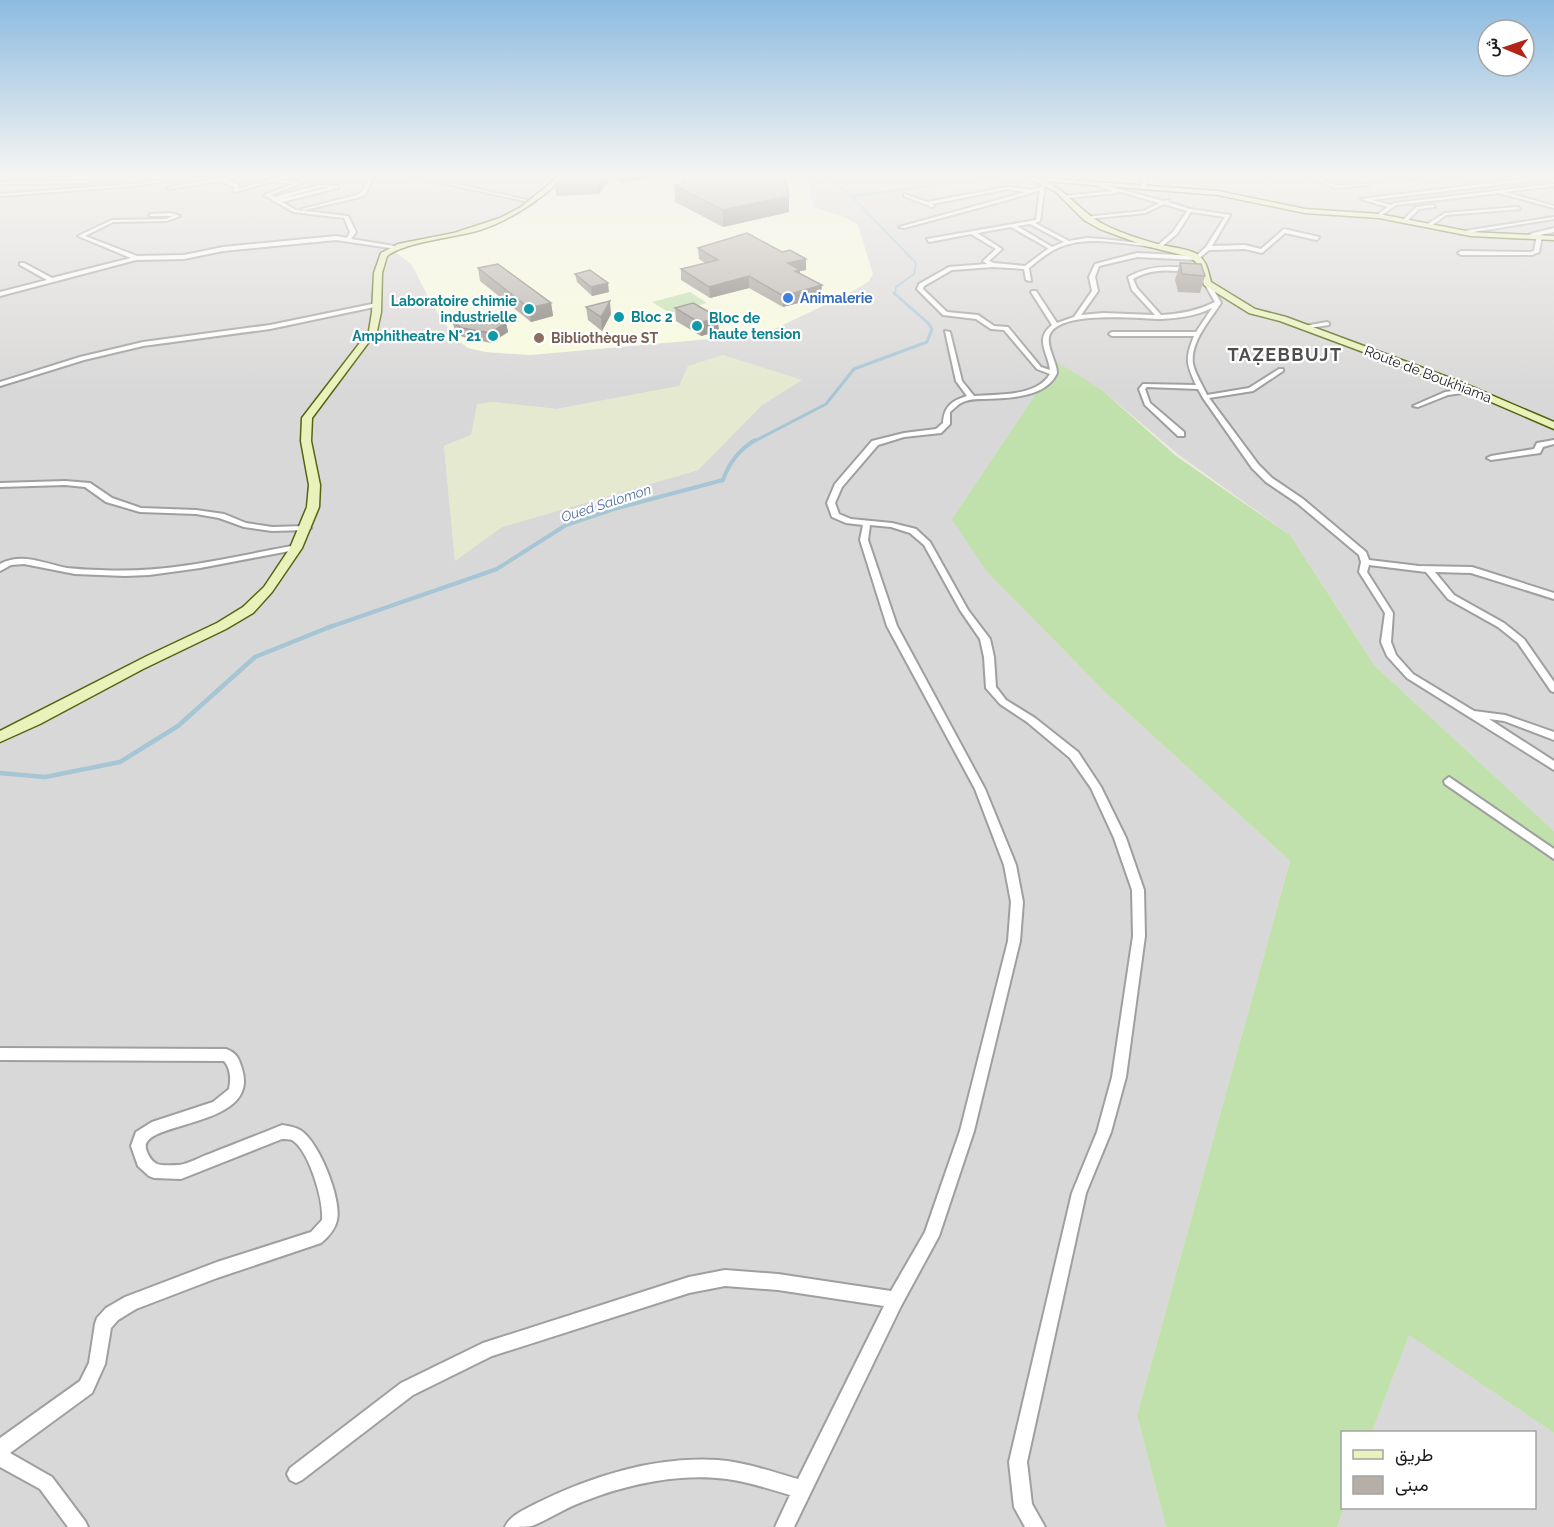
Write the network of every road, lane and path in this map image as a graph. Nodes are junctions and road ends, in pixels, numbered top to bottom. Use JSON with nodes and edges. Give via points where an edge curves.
{"nodes":[{"id":1,"x":112,"y":248,"type":"edge"},
{"id":2,"x":230,"y":248,"type":"edge"},
{"id":3,"x":394,"y":248,"type":"edge"},
{"id":4,"x":998,"y":248,"type":"edge"},
{"id":5,"x":1049,"y":248,"type":"edge"},
{"id":6,"x":1173,"y":248,"type":"edge"},
{"id":7,"x":1208,"y":248,"type":"edge"},
{"id":8,"x":1250,"y":248,"type":"edge"},
{"id":9,"x":1265,"y":248,"type":"edge"},
{"id":10,"x":1537,"y":248,"type":"edge"},
{"id":11,"x":1461,"y":253,"type":"dead end"},
{"id":12,"x":136,"y":258,"type":"junction"},
{"id":13,"x":1197,"y":258,"type":"junction"},
{"id":14,"x":986,"y":261,"type":"junction"},
{"id":15,"x":22,"y":264,"type":"dead end"},
{"id":16,"x":977,"y":264,"type":"junction"},
{"id":17,"x":993,"y":265,"type":"junction"},
{"id":18,"x":1026,"y":268,"type":"junction"},
{"id":19,"x":1203,"y":271,"type":"junction"},
{"id":20,"x":50,"y":279,"type":"junction"},
{"id":21,"x":1029,"y":280,"type":"dead end"},
{"id":22,"x":1207,"y":283,"type":"junction"},
{"id":23,"x":1034,"y":292,"type":"dead end"},
{"id":24,"x":0,"y":294,"type":"edge"},
{"id":25,"x":1218,"y":303,"type":"junction"},
{"id":26,"x":377,"y":305,"type":"junction"},
{"id":27,"x":1159,"y":316,"type":"junction"},
{"id":28,"x":1076,"y":318,"type":"junction"},
{"id":29,"x":1327,"y":324,"type":"dead end"},
{"id":30,"x":1056,"y":326,"type":"junction"},
{"id":31,"x":1302,"y":327,"type":"junction"},
{"id":32,"x":947,"y":332,"type":"dead end"},
{"id":33,"x":1112,"y":334,"type":"dead end"},
{"id":34,"x":1198,"y":334,"type":"junction"},
{"id":35,"x":1281,"y":370,"type":"dead end"},
{"id":36,"x":1054,"y":373,"type":"junction"},
{"id":37,"x":0,"y":384,"type":"edge"},
{"id":38,"x":1201,"y":387,"type":"junction"},
{"id":39,"x":1473,"y":390,"type":"junction"},
{"id":40,"x":1205,"y":397,"type":"junction"},
{"id":41,"x":972,"y":398,"type":"junction"},
{"id":42,"x":1416,"y":406,"type":"dead end"},
{"id":43,"x":1554,"y":426,"type":"edge"},
{"id":44,"x":1181,"y":434,"type":"dead end"},
{"id":45,"x":1554,"y":442,"type":"edge"},
{"id":46,"x":1491,"y":458,"type":"dead end"},
{"id":47,"x":0,"y":485,"type":"edge"},
{"id":48,"x":867,"y":522,"type":"junction"},
{"id":49,"x":307,"y":528,"type":"junction"},
{"id":50,"x":297,"y":547,"type":"junction"},
{"id":51,"x":1365,"y":562,"type":"junction"},
{"id":52,"x":0,"y":568,"type":"edge"},
{"id":53,"x":1428,"y":569,"type":"junction"},
{"id":54,"x":1554,"y":596,"type":"edge"},
{"id":55,"x":1554,"y":689,"type":"edge"},
{"id":56,"x":1472,"y":714,"type":"junction"},
{"id":57,"x":1554,"y":736,"type":"edge"},
{"id":58,"x":0,"y":737,"type":"edge"},
{"id":59,"x":1554,"y":766,"type":"edge"},
{"id":60,"x":1449,"y":781,"type":"dead end"},
{"id":61,"x":1554,"y":855,"type":"edge"},
{"id":62,"x":0,"y":1054,"type":"edge"},
{"id":63,"x":895,"y":1300,"type":"junction"},
{"id":64,"x":0,"y":1449,"type":"edge"},
{"id":65,"x":0,"y":1457,"type":"edge"},
{"id":66,"x":296,"y":1473,"type":"dead end"},
{"id":67,"x":802,"y":1490,"type":"junction"},
{"id":68,"x":79,"y":1527,"type":"edge"},
{"id":69,"x":514,"y":1527,"type":"edge"},
{"id":70,"x":784,"y":1527,"type":"edge"},
{"id":71,"x":1036,"y":1527,"type":"edge"}],
"edges":[{"from":1,"to":12,"type":"street"},
{"from":2,"to":12,"type":"street","via":[[184,257]]},
{"from":3,"to":26,"type":"street","via":[[381,259]]},
{"from":4,"to":14,"type":"street"},
{"from":5,"to":18,"type":"street"},
{"from":6,"to":13,"type":"street"},
{"from":7,"to":13,"type":"street"},
{"from":8,"to":9,"type":"street"},
{"from":10,"to":11,"type":"street","via":[[1530,254]]},
{"from":12,"to":20,"type":"street"},
{"from":13,"to":19,"type":"street"},
{"from":13,"to":28,"type":"street","via":[[1137,255],[1097,265],[1092,272],[1095,291]]},
{"from":14,"to":16,"type":"street"},
{"from":14,"to":17,"type":"street"},
{"from":15,"to":20,"type":"street"},
{"from":16,"to":17,"type":"street"},
{"from":16,"to":36,"type":"street","via":[[951,268],[921,285],[920,290],[945,314],[978,317],[993,327],[1006,328],[1039,368]]},
{"from":17,"to":18,"type":"street"},
{"from":18,"to":21,"type":"street"},
{"from":19,"to":22,"type":"street"},
{"from":19,"to":27,"type":"street","via":[[1156,268],[1130,278],[1134,289]]},
{"from":20,"to":24,"type":"street"},
{"from":22,"to":25,"type":"street"},
{"from":22,"to":31,"type":"street","name":"Route de Boukhiama","via":[[1252,311]]},
{"from":23,"to":30,"type":"street"},
{"from":25,"to":27,"type":"street","via":[[1196,314]]},
{"from":25,"to":34,"type":"street"},
{"from":26,"to":37,"type":"street","via":[[270,327],[143,344]]},
{"from":26,"to":49,"type":"street","via":[[379,316],[373,331],[307,418],[303,434],[315,482]]},
{"from":27,"to":28,"type":"street"},
{"from":28,"to":30,"type":"street"},
{"from":29,"to":31,"type":"street"},
{"from":30,"to":36,"type":"street","via":[[1044,339]]},
{"from":31,"to":39,"type":"street","name":"Route de Boukhiama"},
{"from":32,"to":41,"type":"street","via":[[959,381]]},
{"from":33,"to":34,"type":"street"},
{"from":34,"to":38,"type":"street","via":[[1190,365]]},
{"from":35,"to":40,"type":"street","via":[[1251,390]]},
{"from":36,"to":41,"type":"street","via":[[1049,382],[1029,391]]},
{"from":38,"to":40,"type":"street"},
{"from":38,"to":44,"type":"street","via":[[1145,385],[1142,389],[1148,404]]},
{"from":39,"to":42,"type":"street","via":[[1447,393]]},
{"from":39,"to":43,"type":"street","name":"Route de Boukhiama"},
{"from":40,"to":51,"type":"street","via":[[1255,466],[1343,535],[1363,554]]},
{"from":41,"to":48,"type":"street","via":[[957,402],[938,431],[890,438],[875,443],[866,452],[838,486],[831,503],[835,515]]},
{"from":45,"to":46,"type":"street","via":[[1540,445],[1537,452]]},
{"from":47,"to":49,"type":"street","via":[[87,485],[109,500],[140,510],[196,512],[272,529]]},
{"from":48,"to":63,"type":"street","via":[[864,540],[892,626],[980,789],[1010,865],[1017,902],[1014,941],[967,1131],[931,1236]]},
{"from":48,"to":71,"type":"street","via":[[913,531],[927,544],[985,639],[991,688],[1003,702],[1074,755],[1096,787],[1138,890],[1138,936],[1119,1077],[1104,1132],[1079,1193],[1018,1462],[1023,1507]]},
{"from":49,"to":50,"type":"street"},
{"from":50,"to":52,"type":"street","via":[[144,572],[67,570],[28,560],[6,563]]},
{"from":50,"to":58,"type":"street","via":[[249,609]]},
{"from":51,"to":53,"type":"street"},
{"from":51,"to":56,"type":"street","via":[[1363,572],[1389,613],[1386,642],[1392,656],[1410,676]]},
{"from":53,"to":54,"type":"street","via":[[1472,570]]},
{"from":53,"to":55,"type":"street","via":[[1451,597],[1521,641]]},
{"from":56,"to":57,"type":"street","via":[[1505,718]]},
{"from":56,"to":59,"type":"street"},
{"from":60,"to":61,"type":"street"},
{"from":62,"to":64,"type":"street","via":[[226,1055],[232,1059],[238,1078],[235,1093],[217,1107],[152,1129],[141,1137],[138,1146],[143,1161],[154,1171],[181,1172],[282,1132],[295,1134],[307,1147],[317,1169],[328,1197],[330,1217],[327,1228],[316,1238],[218,1270],[112,1314],[103,1324],[97,1364],[86,1387]]},
{"from":63,"to":66,"type":"street","via":[[725,1278],[689,1286],[489,1349],[407,1389]]},
{"from":63,"to":67,"type":"street"},
{"from":65,"to":68,"type":"street","via":[[46,1483]]},
{"from":67,"to":69,"type":"street","via":[[717,1469],[681,1470],[634,1478],[567,1498]]},
{"from":67,"to":70,"type":"street"}]}
